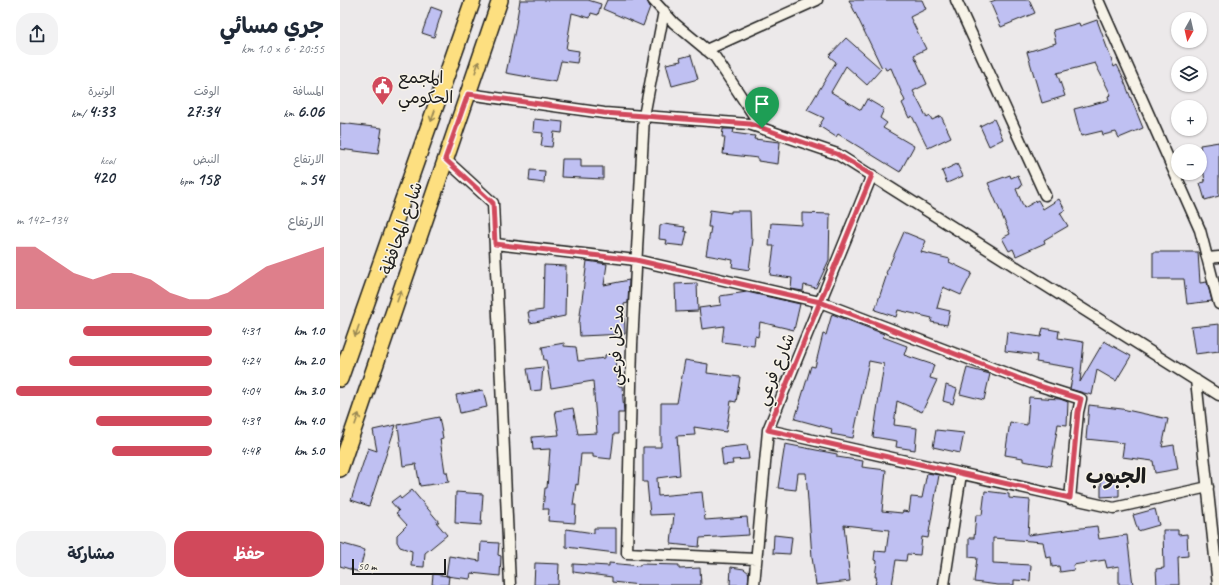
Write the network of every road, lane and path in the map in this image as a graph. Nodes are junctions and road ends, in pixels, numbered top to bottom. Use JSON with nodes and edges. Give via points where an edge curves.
{"nodes":[{"id":1,"x":473,"y":0,"type":"edge"},
{"id":2,"x":500,"y":0,"type":"edge"},
{"id":3,"x":653,"y":0,"type":"edge"},
{"id":4,"x":817,"y":0,"type":"edge"},
{"id":5,"x":956,"y":0,"type":"edge"},
{"id":6,"x":1098,"y":0,"type":"edge"},
{"id":7,"x":664,"y":11,"type":"junction"},
{"id":8,"x":468,"y":14,"type":"junction"},
{"id":9,"x":492,"y":23,"type":"junction"},
{"id":10,"x":706,"y":50,"type":"junction"},
{"id":11,"x":468,"y":94,"type":"junction"},
{"id":12,"x":644,"y":116,"type":"junction"},
{"id":13,"x":762,"y":128,"type":"junction"},
{"id":14,"x":445,"y":159,"type":"junction"},
{"id":15,"x":872,"y":175,"type":"junction"},
{"id":16,"x":1045,"y":195,"type":"dead end"},
{"id":17,"x":495,"y":244,"type":"junction"},
{"id":18,"x":1219,"y":257,"type":"edge"},
{"id":19,"x":1207,"y":258,"type":"junction"},
{"id":20,"x":636,"y":260,"type":"junction"},
{"id":21,"x":820,"y":302,"type":"junction"},
{"id":22,"x":1219,"y":304,"type":"edge"},
{"id":23,"x":340,"y":379,"type":"edge"},
{"id":24,"x":1196,"y":380,"type":"junction"},
{"id":25,"x":1219,"y":395,"type":"edge"},
{"id":26,"x":768,"y":430,"type":"junction"},
{"id":27,"x":340,"y":469,"type":"edge"},
{"id":28,"x":961,"y":474,"type":"junction"},
{"id":29,"x":1208,"y":487,"type":"junction"},
{"id":30,"x":1070,"y":498,"type":"junction"},
{"id":31,"x":756,"y":559,"type":"junction"},
{"id":32,"x":510,"y":585,"type":"edge"},
{"id":33,"x":754,"y":585,"type":"edge"},
{"id":34,"x":944,"y":585,"type":"edge"},
{"id":35,"x":1218,"y":585,"type":"edge"}],
"edges":[{"from":1,"to":8,"type":"main road","name":"شارع المحافظة"},
{"from":2,"to":9,"type":"main road","name":"شارع المحافظة"},
{"from":3,"to":7,"type":"street"},
{"from":4,"to":10,"type":"street"},
{"from":5,"to":16,"type":"street"},
{"from":6,"to":19,"type":"street","via":[[1200,230]]},
{"from":7,"to":10,"type":"street"},
{"from":7,"to":12,"type":"street","name":"مدخل فرعي"},
{"from":8,"to":9,"type":"main road"},
{"from":8,"to":23,"type":"main road","name":"شارع المحافظة","one_way":true},
{"from":11,"to":9,"type":"main road","name":"شارع المحافظة","one_way":true},
{"from":10,"to":13,"type":"street","via":[[715,57]]},
{"from":11,"to":12,"type":"street"},
{"from":11,"to":14,"type":"main road","name":"شارع المحافظة"},
{"from":12,"to":13,"type":"street","via":[[750,124]]},
{"from":12,"to":20,"type":"street","name":"مدخل فرعي"},
{"from":13,"to":15,"type":"street","via":[[837,154]]},
{"from":14,"to":17,"type":"street","via":[[493,203]]},
{"from":27,"to":14,"type":"main road","name":"شارع المحافظة","one_way":true},
{"from":15,"to":21,"type":"street","name":"شارع فرعي"},
{"from":15,"to":24,"type":"street"},
{"from":17,"to":20,"type":"street"},
{"from":17,"to":32,"type":"street"},
{"from":18,"to":19,"type":"street"},
{"from":19,"to":22,"type":"street"},
{"from":20,"to":21,"type":"street"},
{"from":20,"to":31,"type":"street","name":"مدخل فرعي","via":[[627,553]]},
{"from":21,"to":26,"type":"street","name":"شارع فرعي"},
{"from":21,"to":30,"type":"street","via":[[1036,385],[1081,399]]},
{"from":24,"to":25,"type":"street"},
{"from":24,"to":29,"type":"street"},
{"from":26,"to":28,"type":"street"},
{"from":26,"to":31,"type":"street","name":"شارع فرعي"},
{"from":28,"to":30,"type":"street"},
{"from":28,"to":34,"type":"street"},
{"from":29,"to":30,"type":"street","via":[[1114,508]]},
{"from":29,"to":35,"type":"street"},
{"from":31,"to":33,"type":"street","name":"شارع فرعي"}]}
